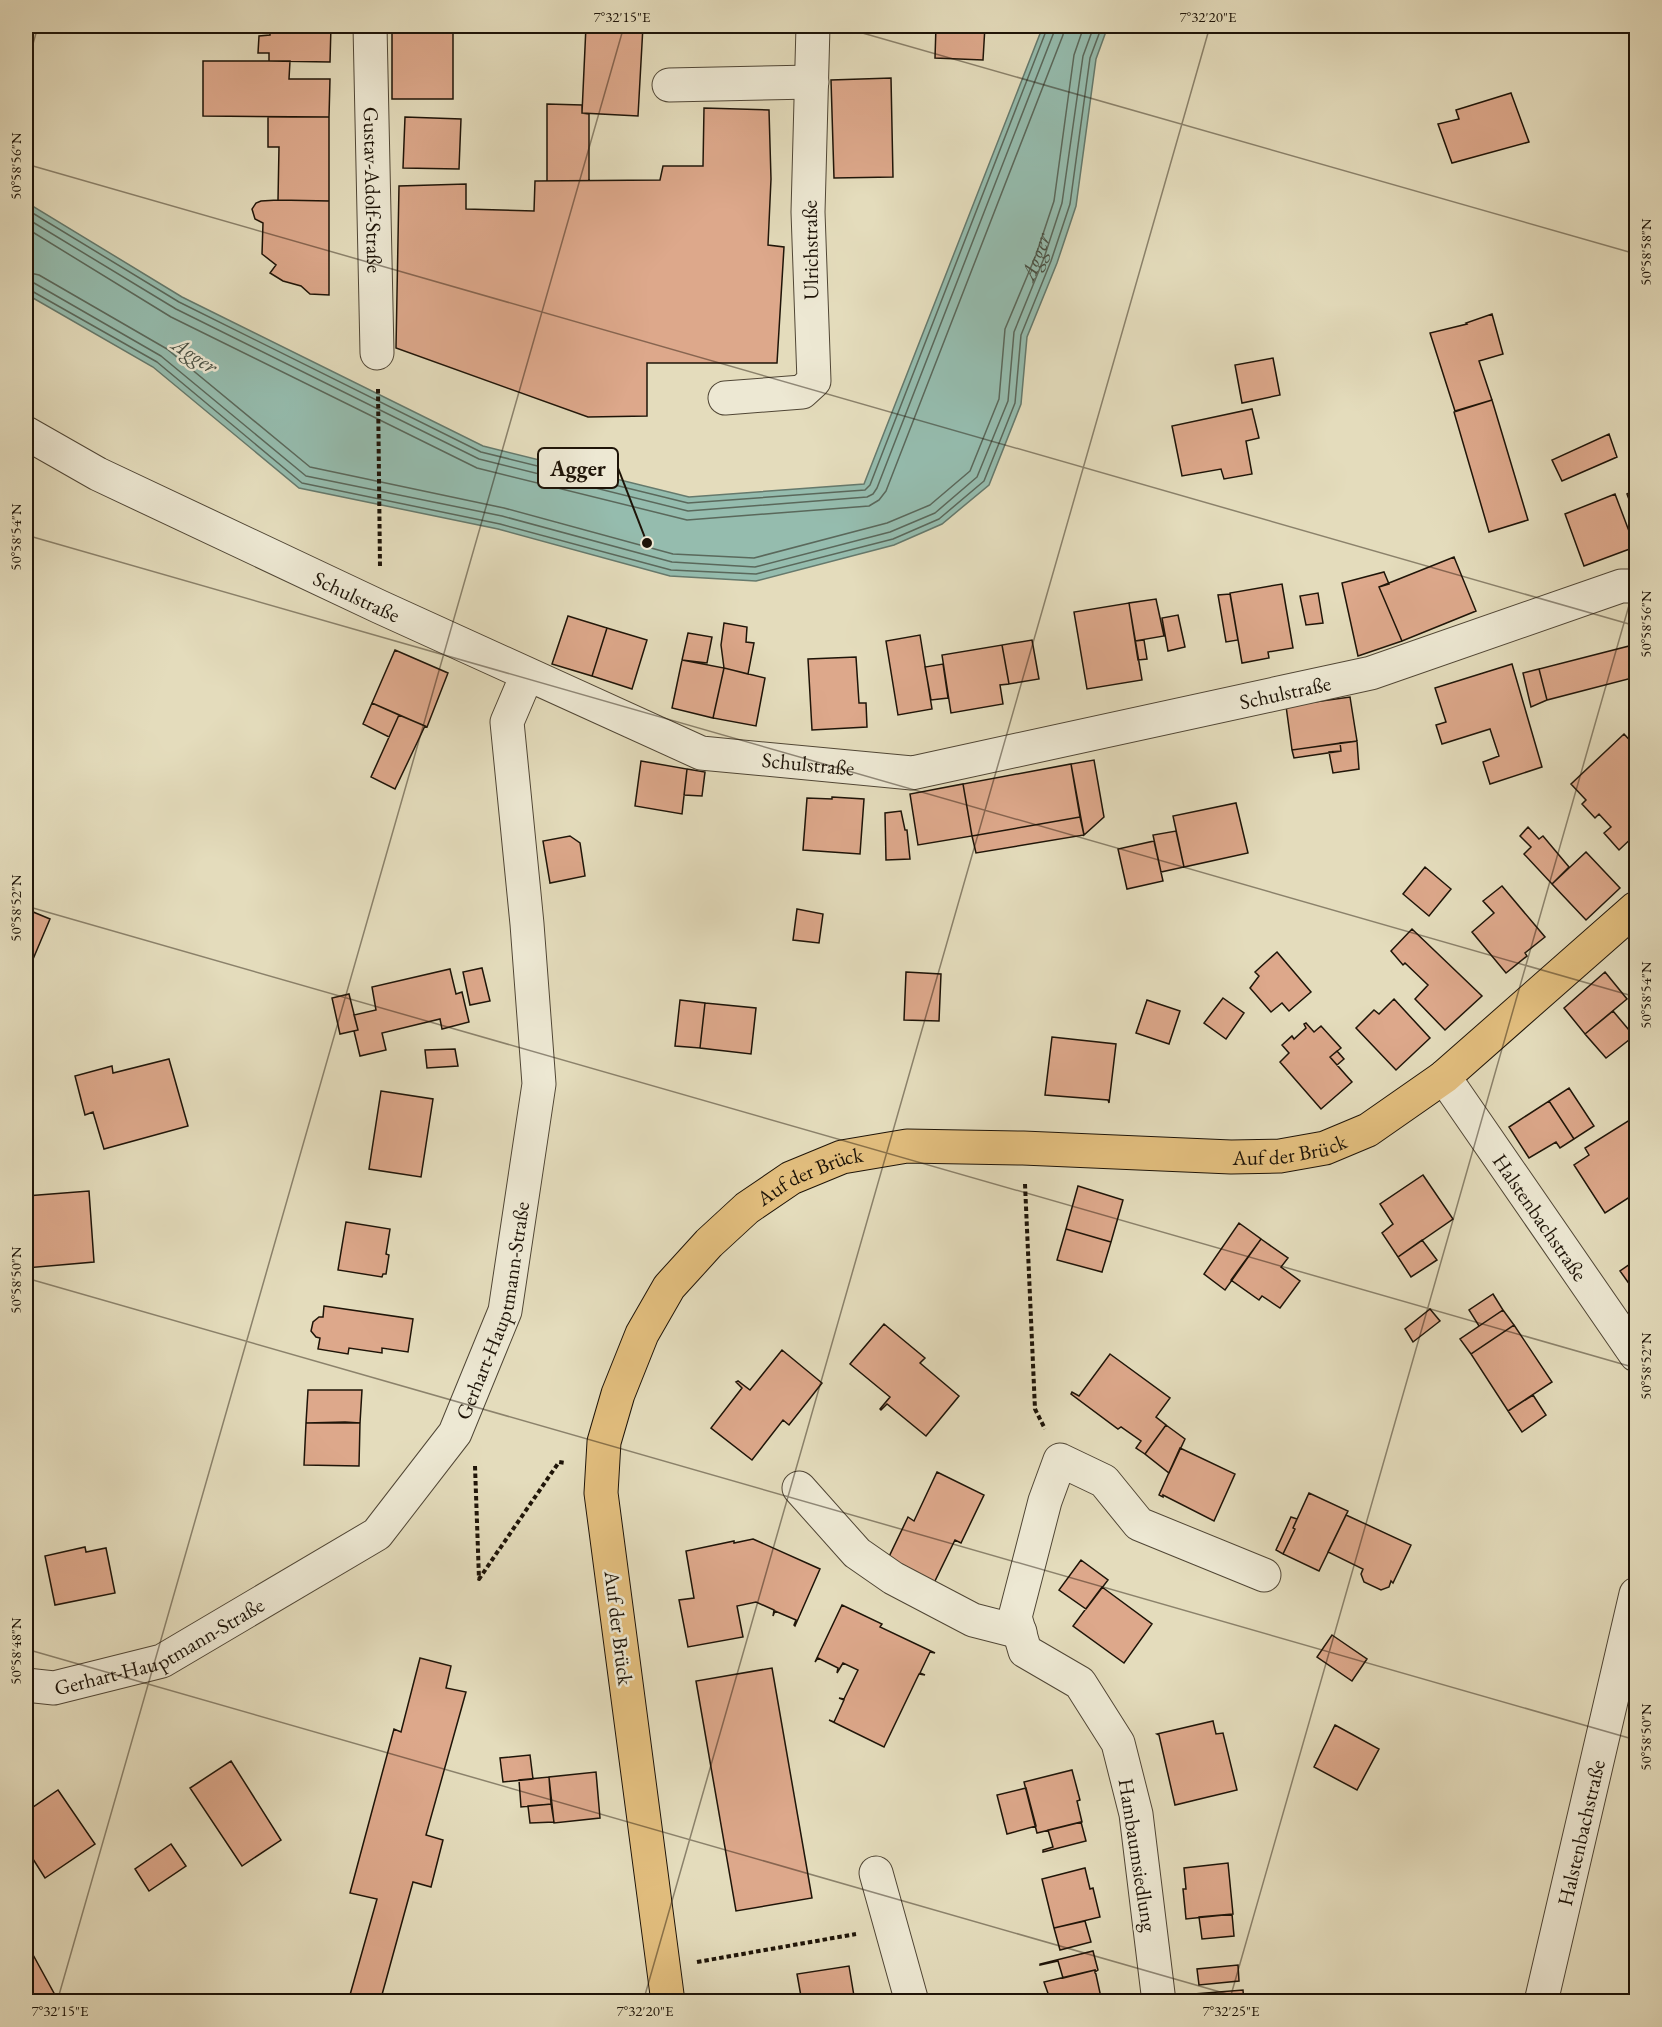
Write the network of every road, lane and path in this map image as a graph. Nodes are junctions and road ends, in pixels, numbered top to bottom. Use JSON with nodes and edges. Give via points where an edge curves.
{"nodes":[{"id":1,"x":370,"y":26,"type":"edge"},
{"id":2,"x":813,"y":26,"type":"edge"},
{"id":3,"x":812,"y":82,"type":"junction"},
{"id":4,"x":669,"y":85,"type":"dead end"},
{"id":5,"x":378,"y":367,"type":"joint"},
{"id":6,"x":725,"y":399,"type":"dead end"},
{"id":7,"x":26,"y":433,"type":"edge"},
{"id":8,"x":380,"y":570,"type":"dead end"},
{"id":9,"x":1636,"y":586,"type":"edge"},
{"id":10,"x":527,"y":675,"type":"junction"},
{"id":11,"x":1636,"y":908,"type":"edge"},
{"id":12,"x":1444,"y":1077,"type":"junction"},
{"id":13,"x":1023,"y":1148,"type":"junction"},
{"id":14,"x":1636,"y":1354,"type":"edge"},
{"id":15,"x":455,"y":1433,"type":"junction"},
{"id":16,"x":1060,"y":1460,"type":"junction"},
{"id":17,"x":603,"y":1468,"type":"junction"},
{"id":18,"x":799,"y":1488,"type":"dead end"},
{"id":19,"x":1264,"y":1575,"type":"dead end"},
{"id":20,"x":1636,"y":1594,"type":"edge"},
{"id":21,"x":1020,"y":1632,"type":"junction"},
{"id":22,"x":26,"y":1685,"type":"edge"},
{"id":23,"x":876,"y":1873,"type":"dead end"},
{"id":24,"x":892,"y":1928,"type":"junction"},
{"id":25,"x":664,"y":1967,"type":"junction"},
{"id":26,"x":668,"y":2001,"type":"edge"},
{"id":27,"x":912,"y":2001,"type":"edge"},
{"id":28,"x":1158,"y":2001,"type":"edge"},
{"id":29,"x":1541,"y":2001,"type":"edge"}],
"edges":[{"from":1,"to":5,"type":"street","name":"Gustav-Adolf-Straße"},
{"from":2,"to":3,"type":"street","name":"Ulrichstraße"},
{"from":3,"to":4,"type":"street"},
{"from":3,"to":6,"type":"street","name":"Ulrichstraße","via":[[808,212],[814,381],[802,392]]},
{"from":5,"to":8,"type":"path"},
{"from":7,"to":10,"type":"street","name":"Schulstraße","via":[[98,474]]},
{"from":9,"to":10,"type":"street","name":"Schulstraße","via":[[1621,586],[1371,673],[912,773],[701,753]]},
{"from":10,"to":15,"type":"street","name":"Gerhart-Hauptmann-Straße","via":[[507,722],[538,1084],[505,1311]]},
{"from":11,"to":12,"type":"main road","name":"Auf der Brück"},
{"from":12,"to":13,"type":"main road","name":"Auf der Brück","via":[[1368,1130],[1326,1148],[1280,1156]]},
{"from":12,"to":14,"type":"street","name":"Halstenbachstraße"},
{"from":13,"to":16,"type":"path","via":[[1035,1409]]},
{"from":13,"to":17,"type":"main road","name":"Auf der Brück","via":[[907,1146],[842,1157],[791,1178],[747,1208],[669,1287],[642,1334],[604,1442]]},
{"from":15,"to":17,"type":"path","via":[[474,1440],[479,1579],[559,1461]]},
{"from":15,"to":22,"type":"street","name":"Gerhart-Hauptmann-Straße","via":[[377,1534],[162,1661],[54,1688]]},
{"from":16,"to":19,"type":"street","via":[[1104,1481],[1138,1524]]},
{"from":16,"to":21,"type":"street","name":"Hambaumsiedlung","via":[[1015,1617]]},
{"from":17,"to":25,"type":"main road","name":"Auf der Brück","via":[[601,1493]]},
{"from":18,"to":21,"type":"street","via":[[857,1553],[893,1578],[973,1620]]},
{"from":20,"to":29,"type":"street","name":"Halstenbachstraße"},
{"from":21,"to":28,"type":"street","name":"Hambaumsiedlung","via":[[1025,1652],[1080,1683],[1118,1743],[1136,1814]]},
{"from":23,"to":24,"type":"street"},
{"from":24,"to":25,"type":"path"},
{"from":24,"to":27,"type":"street"},
{"from":25,"to":26,"type":"main road","name":"Auf der Brück"}]}
